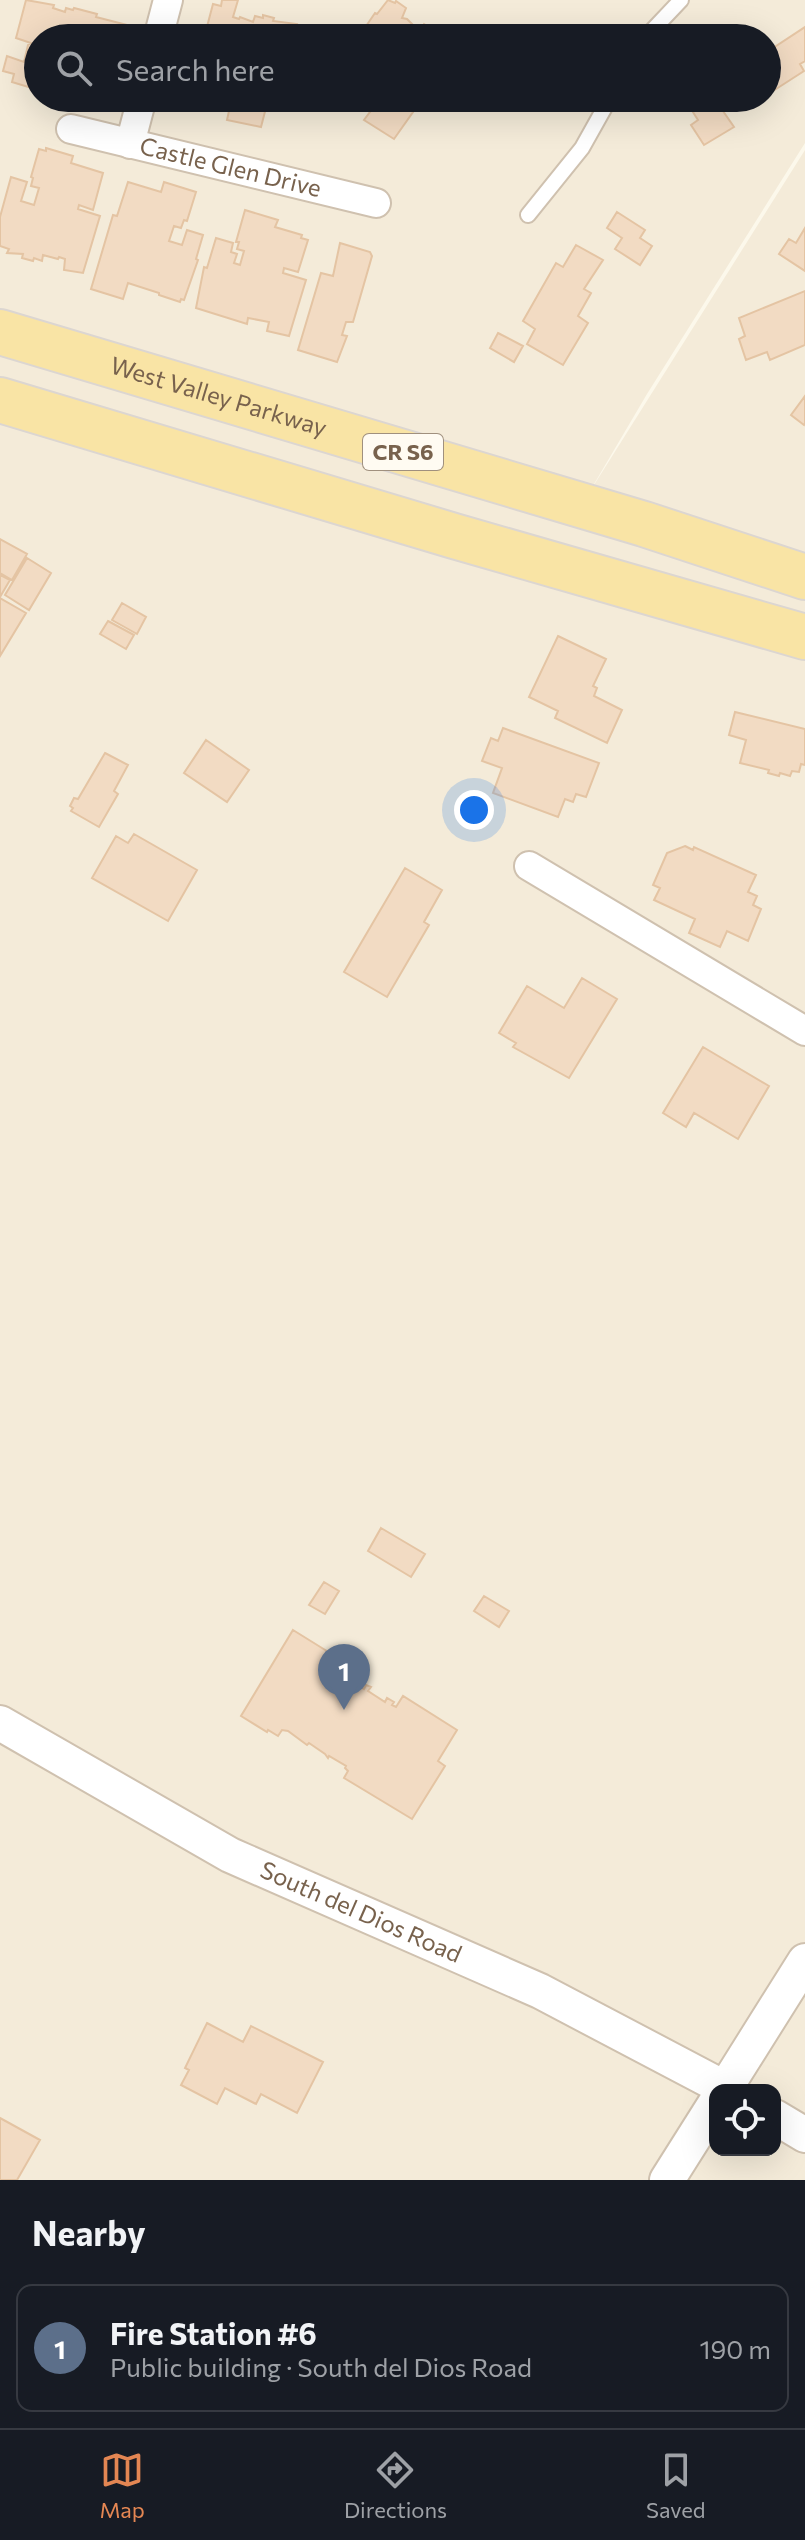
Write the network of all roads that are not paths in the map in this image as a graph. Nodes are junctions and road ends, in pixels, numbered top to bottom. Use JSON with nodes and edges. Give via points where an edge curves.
{"nodes":[{"id":1,"x":168,"y":0,"type":"edge"},
{"id":2,"x":681,"y":0,"type":"edge"},
{"id":3,"x":162,"y":24,"type":"edge"},
{"id":4,"x":661,"y":24,"type":"edge"},
{"id":5,"x":138,"y":112,"type":"edge"},
{"id":6,"x":602,"y":112,"type":"edge"},
{"id":7,"x":71,"y":129,"type":"dead end"},
{"id":8,"x":130,"y":144,"type":"junction"},
{"id":9,"x":376,"y":203,"type":"dead end"},
{"id":10,"x":528,"y":215,"type":"dead end"},
{"id":11,"x":0,"y":332,"type":"edge"},
{"id":12,"x":0,"y":400,"type":"edge"},
{"id":13,"x":805,"y":577,"type":"edge"},
{"id":14,"x":805,"y":637,"type":"edge"},
{"id":15,"x":529,"y":866,"type":"dead end"},
{"id":16,"x":805,"y":1031,"type":"edge"},
{"id":17,"x":0,"y":1723,"type":"edge"},
{"id":18,"x":805,"y":1961,"type":"edge"},
{"id":19,"x":729,"y":2084,"type":"edge"},
{"id":20,"x":709,"y":2085,"type":"edge"},
{"id":21,"x":709,"y":2115,"type":"edge"},
{"id":22,"x":781,"y":2121,"type":"edge"},
{"id":23,"x":805,"y":2135,"type":"edge"},
{"id":24,"x":667,"y":2180,"type":"edge"}],
"edges":[{"from":1,"to":3,"type":"street"},
{"from":2,"to":4,"type":"lane"},
{"from":5,"to":8,"type":"street","name":"Castle Glen Drive"},
{"from":6,"to":10,"type":"lane","via":[[582,148]]},
{"from":7,"to":8,"type":"street"},
{"from":8,"to":9,"type":"street","name":"Castle Glen Drive"},
{"from":11,"to":13,"type":"main road","name":"West Valley Parkway","number":"CR S6"},
{"from":12,"to":14,"type":"main road"},
{"from":15,"to":16,"type":"street"},
{"from":17,"to":20,"type":"street","name":"South del Dios Road","via":[[230,1855],[540,1991]]},
{"from":18,"to":19,"type":"street"},
{"from":21,"to":24,"type":"street"},
{"from":22,"to":23,"type":"street"}]}
